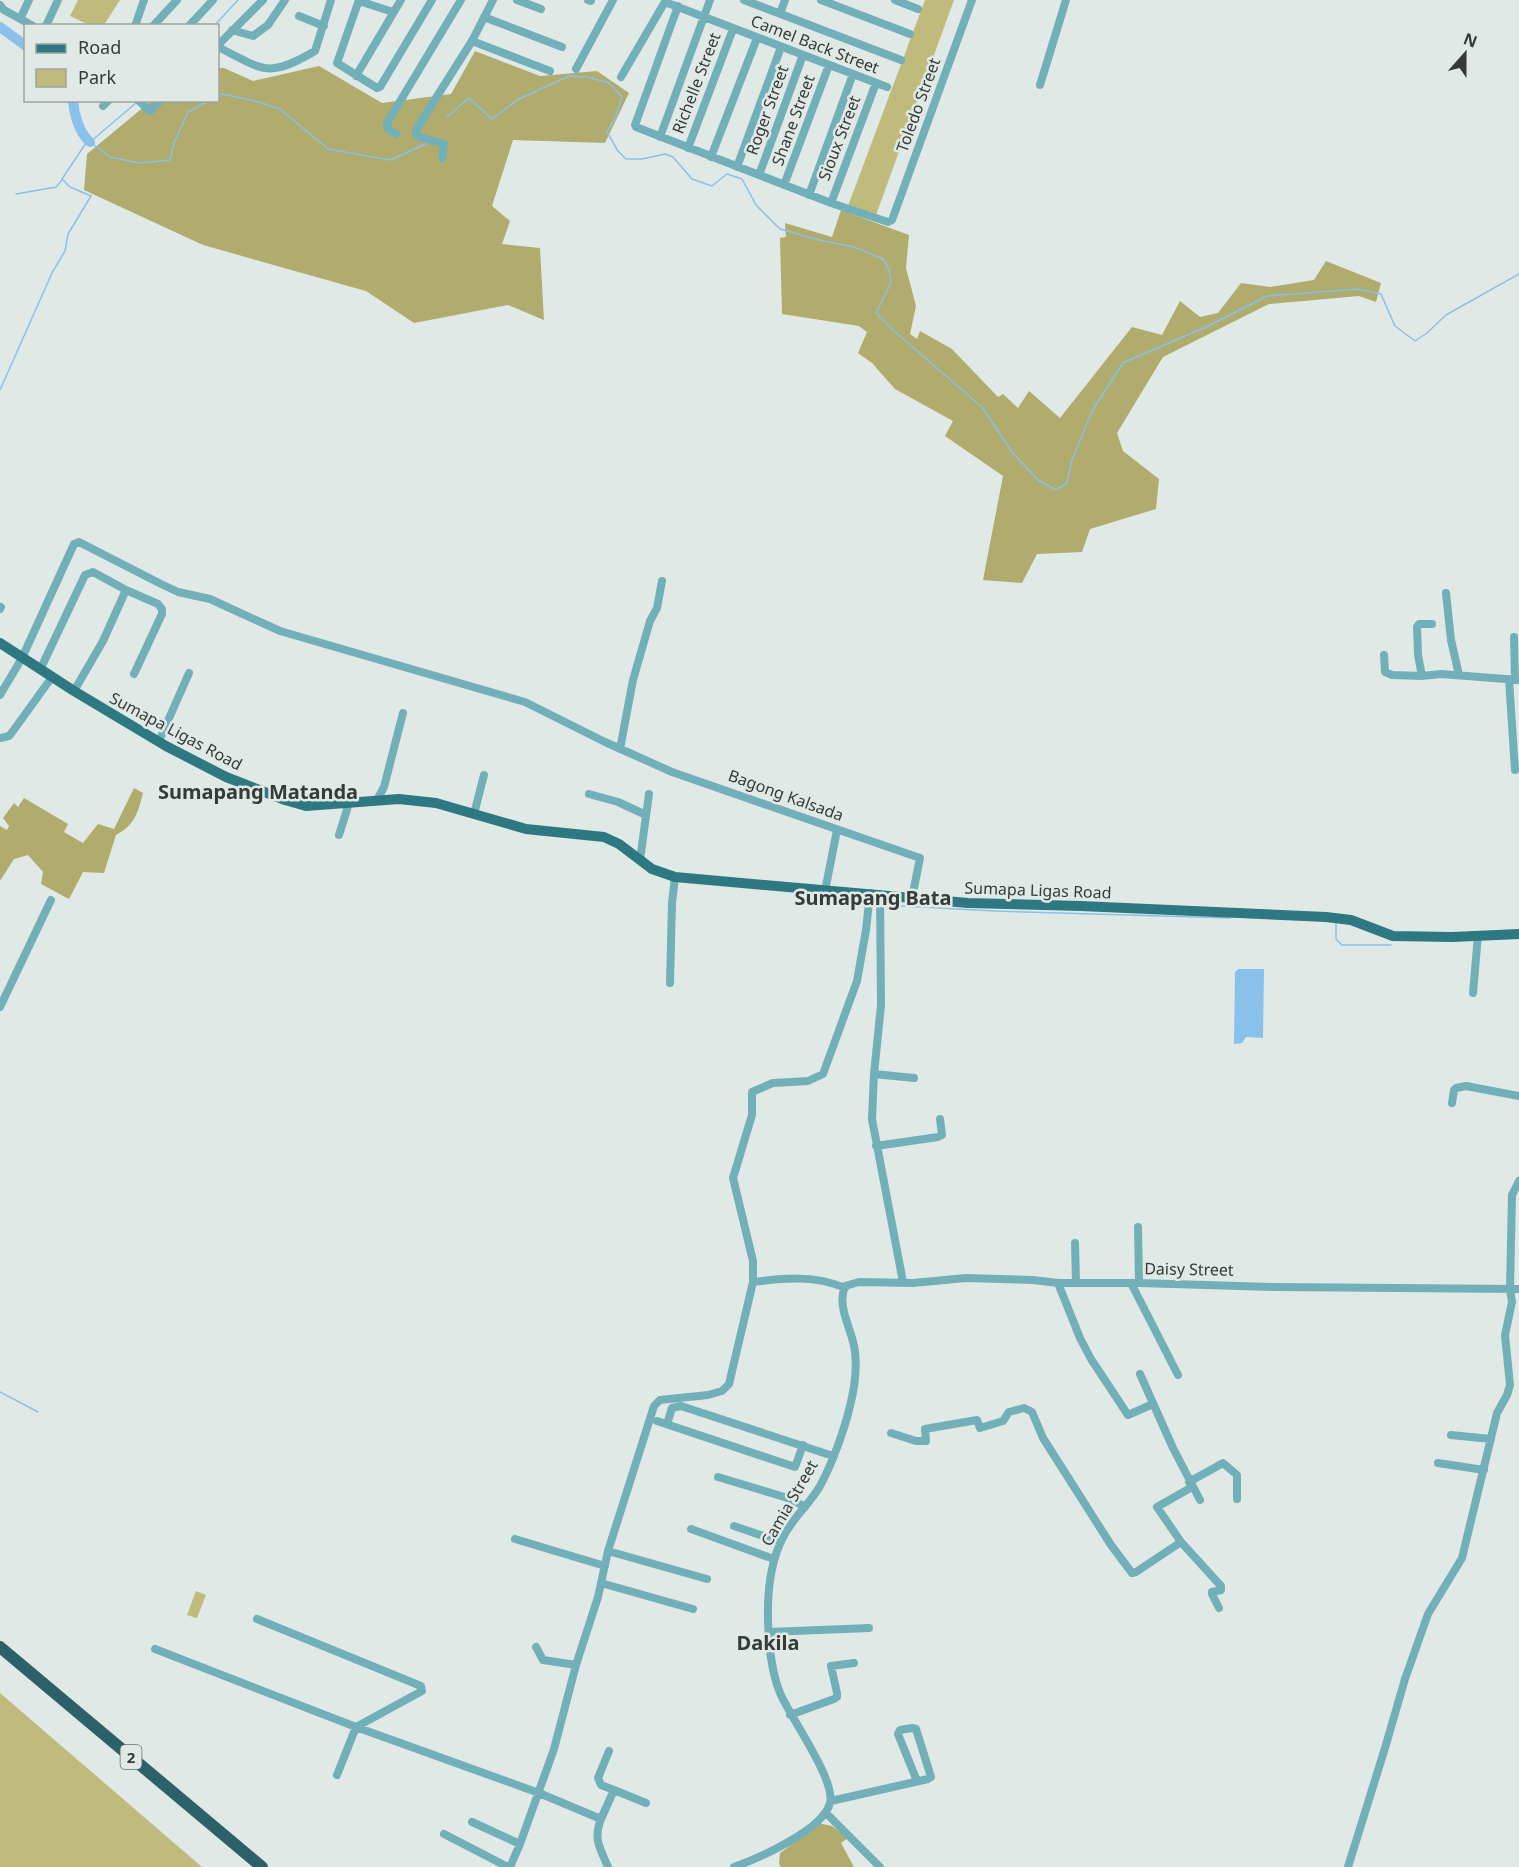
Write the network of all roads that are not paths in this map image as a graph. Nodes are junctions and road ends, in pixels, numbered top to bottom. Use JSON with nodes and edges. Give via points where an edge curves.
{"nodes":[{"id":1,"x":28,"y":0,"type":"edge"},
{"id":2,"x":58,"y":0,"type":"edge"},
{"id":3,"x":144,"y":0,"type":"edge"},
{"id":4,"x":177,"y":0,"type":"edge"},
{"id":5,"x":213,"y":0,"type":"edge"},
{"id":6,"x":263,"y":0,"type":"edge"},
{"id":7,"x":285,"y":0,"type":"edge"},
{"id":8,"x":331,"y":0,"type":"edge"},
{"id":9,"x":359,"y":0,"type":"edge"},
{"id":10,"x":401,"y":0,"type":"edge"},
{"id":11,"x":432,"y":0,"type":"edge"},
{"id":12,"x":461,"y":0,"type":"edge"},
{"id":13,"x":493,"y":0,"type":"edge"},
{"id":14,"x":518,"y":0,"type":"edge"},
{"id":15,"x":613,"y":0,"type":"edge"},
{"id":16,"x":710,"y":0,"type":"edge"},
{"id":17,"x":744,"y":0,"type":"edge"},
{"id":18,"x":785,"y":0,"type":"edge"},
{"id":19,"x":821,"y":0,"type":"edge"},
{"id":20,"x":895,"y":0,"type":"edge"},
{"id":21,"x":972,"y":0,"type":"edge"},
{"id":22,"x":1066,"y":0,"type":"edge"},
{"id":23,"x":665,"y":1,"type":"edge"},
{"id":24,"x":379,"y":4,"type":"edge"},
{"id":25,"x":0,"y":5,"type":"edge"},
{"id":26,"x":678,"y":6,"type":"junction"},
{"id":27,"x":541,"y":9,"type":"dead end"},
{"id":28,"x":918,"y":9,"type":"dead end"},
{"id":29,"x":393,"y":12,"type":"junction"},
{"id":30,"x":780,"y":14,"type":"junction"},
{"id":31,"x":299,"y":16,"type":"dead end"},
{"id":32,"x":703,"y":16,"type":"junction"},
{"id":33,"x":484,"y":17,"type":"junction"},
{"id":34,"x":20,"y":19,"type":"junction"},
{"id":35,"x":29,"y":24,"type":"edge"},
{"id":36,"x":47,"y":24,"type":"edge"},
{"id":37,"x":136,"y":24,"type":"edge"},
{"id":38,"x":155,"y":24,"type":"edge"},
{"id":39,"x":191,"y":24,"type":"edge"},
{"id":40,"x":324,"y":26,"type":"junction"},
{"id":41,"x":732,"y":29,"type":"junction"},
{"id":42,"x":232,"y":30,"type":"junction"},
{"id":43,"x":910,"y":34,"type":"dead end"},
{"id":44,"x":757,"y":38,"type":"junction"},
{"id":45,"x":472,"y":40,"type":"junction"},
{"id":46,"x":219,"y":45,"type":"edge"},
{"id":47,"x":219,"y":47,"type":"edge"},
{"id":48,"x":562,"y":47,"type":"dead end"},
{"id":49,"x":781,"y":47,"type":"junction"},
{"id":50,"x":803,"y":55,"type":"junction"},
{"id":51,"x":901,"y":60,"type":"dead end"},
{"id":52,"x":829,"y":64,"type":"junction"},
{"id":53,"x":576,"y":69,"type":"dead end"},
{"id":54,"x":550,"y":71,"type":"dead end"},
{"id":55,"x":853,"y":74,"type":"junction"},
{"id":56,"x":356,"y":76,"type":"junction"},
{"id":57,"x":621,"y":77,"type":"dead end"},
{"id":58,"x":876,"y":83,"type":"junction"},
{"id":59,"x":1040,"y":86,"type":"dead end"},
{"id":60,"x":887,"y":87,"type":"dead end"},
{"id":61,"x":139,"y":102,"type":"edge"},
{"id":62,"x":159,"y":102,"type":"edge"},
{"id":63,"x":396,"y":134,"type":"dead end"},
{"id":64,"x":660,"y":137,"type":"junction"},
{"id":65,"x":688,"y":148,"type":"junction"},
{"id":66,"x":711,"y":157,"type":"junction"},
{"id":67,"x":442,"y":158,"type":"dead end"},
{"id":68,"x":737,"y":167,"type":"junction"},
{"id":69,"x":759,"y":175,"type":"junction"},
{"id":70,"x":784,"y":185,"type":"junction"},
{"id":71,"x":808,"y":195,"type":"junction"},
{"id":72,"x":831,"y":203,"type":"junction"},
{"id":73,"x":662,"y":581,"type":"dead end"},
{"id":74,"x":126,"y":590,"type":"junction"},
{"id":75,"x":1446,"y":593,"type":"dead end"},
{"id":76,"x":1432,"y":624,"type":"dead end"},
{"id":77,"x":1514,"y":638,"type":"dead end"},
{"id":78,"x":0,"y":643,"type":"edge"},
{"id":79,"x":1384,"y":655,"type":"dead end"},
{"id":80,"x":22,"y":658,"type":"junction"},
{"id":81,"x":40,"y":670,"type":"junction"},
{"id":82,"x":189,"y":673,"type":"dead end"},
{"id":83,"x":134,"y":674,"type":"dead end"},
{"id":84,"x":1459,"y":675,"type":"junction"},
{"id":85,"x":1422,"y":676,"type":"junction"},
{"id":86,"x":52,"y":677,"type":"junction"},
{"id":87,"x":1515,"y":680,"type":"edge"},
{"id":88,"x":74,"y":691,"type":"junction"},
{"id":89,"x":0,"y":695,"type":"edge"},
{"id":90,"x":404,"y":713,"type":"dead end"},
{"id":91,"x":0,"y":738,"type":"edge"},
{"id":92,"x":159,"y":741,"type":"junction"},
{"id":93,"x":620,"y":749,"type":"junction"},
{"id":94,"x":1515,"y":770,"type":"dead end"},
{"id":95,"x":484,"y":776,"type":"dead end"},
{"id":96,"x":589,"y":794,"type":"dead end"},
{"id":97,"x":649,"y":794,"type":"dead end"},
{"id":98,"x":377,"y":800,"type":"junction"},
{"id":99,"x":349,"y":803,"type":"junction"},
{"id":100,"x":474,"y":814,"type":"junction"},
{"id":101,"x":646,"y":815,"type":"junction"},
{"id":102,"x":837,"y":830,"type":"junction"},
{"id":103,"x":339,"y":835,"type":"dead end"},
{"id":104,"x":640,"y":860,"type":"junction"},
{"id":105,"x":675,"y":877,"type":"junction"},
{"id":106,"x":825,"y":891,"type":"junction"},
{"id":107,"x":875,"y":894,"type":"junction"},
{"id":108,"x":912,"y":898,"type":"junction"},
{"id":109,"x":51,"y":900,"type":"dead end"},
{"id":110,"x":1519,"y":934,"type":"edge"},
{"id":111,"x":1478,"y":935,"type":"junction"},
{"id":112,"x":670,"y":983,"type":"dead end"},
{"id":113,"x":1473,"y":993,"type":"dead end"},
{"id":114,"x":0,"y":1007,"type":"edge"},
{"id":115,"x":874,"y":1074,"type":"junction"},
{"id":116,"x":914,"y":1078,"type":"dead end"},
{"id":117,"x":1519,"y":1096,"type":"edge"},
{"id":118,"x":1452,"y":1103,"type":"dead end"},
{"id":119,"x":940,"y":1119,"type":"dead end"},
{"id":120,"x":876,"y":1146,"type":"junction"},
{"id":121,"x":1519,"y":1181,"type":"edge"},
{"id":122,"x":1138,"y":1227,"type":"dead end"},
{"id":123,"x":1075,"y":1244,"type":"dead end"},
{"id":124,"x":753,"y":1282,"type":"junction"},
{"id":125,"x":903,"y":1282,"type":"junction"},
{"id":126,"x":1058,"y":1283,"type":"junction"},
{"id":127,"x":1076,"y":1283,"type":"junction"},
{"id":128,"x":1135,"y":1283,"type":"junction"},
{"id":129,"x":845,"y":1288,"type":"junction"},
{"id":130,"x":1514,"y":1289,"type":"edge"},
{"id":131,"x":1140,"y":1374,"type":"dead end"},
{"id":132,"x":1178,"y":1375,"type":"dead end"},
{"id":133,"x":1153,"y":1404,"type":"junction"},
{"id":134,"x":657,"y":1421,"type":"dead end"},
{"id":135,"x":667,"y":1424,"type":"junction"},
{"id":136,"x":891,"y":1433,"type":"dead end"},
{"id":137,"x":1451,"y":1435,"type":"dead end"},
{"id":138,"x":1491,"y":1439,"type":"junction"},
{"id":139,"x":803,"y":1445,"type":"junction"},
{"id":140,"x":833,"y":1456,"type":"junction"},
{"id":141,"x":1438,"y":1463,"type":"dead end"},
{"id":142,"x":1484,"y":1470,"type":"junction"},
{"id":143,"x":718,"y":1477,"type":"dead end"},
{"id":144,"x":1190,"y":1485,"type":"junction"},
{"id":145,"x":1238,"y":1499,"type":"dead end"},
{"id":146,"x":1200,"y":1500,"type":"dead end"},
{"id":147,"x":805,"y":1507,"type":"junction"},
{"id":148,"x":734,"y":1526,"type":"dead end"},
{"id":149,"x":691,"y":1529,"type":"dead end"},
{"id":150,"x":515,"y":1539,"type":"dead end"},
{"id":151,"x":781,"y":1542,"type":"junction"},
{"id":152,"x":1181,"y":1542,"type":"junction"},
{"id":153,"x":608,"y":1551,"type":"junction"},
{"id":154,"x":774,"y":1559,"type":"junction"},
{"id":155,"x":605,"y":1566,"type":"junction"},
{"id":156,"x":707,"y":1579,"type":"dead end"},
{"id":157,"x":601,"y":1583,"type":"junction"},
{"id":158,"x":1220,"y":1608,"type":"dead end"},
{"id":159,"x":693,"y":1609,"type":"dead end"},
{"id":160,"x":257,"y":1619,"type":"dead end"},
{"id":161,"x":869,"y":1628,"type":"dead end"},
{"id":162,"x":769,"y":1632,"type":"junction"},
{"id":163,"x":0,"y":1647,"type":"edge"},
{"id":164,"x":536,"y":1647,"type":"dead end"},
{"id":165,"x":155,"y":1649,"type":"dead end"},
{"id":166,"x":854,"y":1663,"type":"dead end"},
{"id":167,"x":576,"y":1665,"type":"junction"},
{"id":168,"x":790,"y":1715,"type":"junction"},
{"id":169,"x":356,"y":1727,"type":"junction"},
{"id":170,"x":609,"y":1751,"type":"dead end"},
{"id":171,"x":337,"y":1775,"type":"dead end"},
{"id":172,"x":917,"y":1781,"type":"junction"},
{"id":173,"x":614,"y":1790,"type":"junction"},
{"id":174,"x":539,"y":1793,"type":"junction"},
{"id":175,"x":831,"y":1801,"type":"junction"},
{"id":176,"x":646,"y":1803,"type":"dead end"},
{"id":177,"x":826,"y":1813,"type":"junction"},
{"id":178,"x":601,"y":1819,"type":"junction"},
{"id":179,"x":472,"y":1822,"type":"dead end"},
{"id":180,"x":444,"y":1834,"type":"dead end"},
{"id":181,"x":520,"y":1844,"type":"junction"},
{"id":182,"x":746,"y":1865,"type":"edge"},
{"id":183,"x":262,"y":1867,"type":"edge"},
{"id":184,"x":509,"y":1867,"type":"edge"},
{"id":185,"x":608,"y":1867,"type":"edge"},
{"id":186,"x":734,"y":1867,"type":"edge"},
{"id":187,"x":880,"y":1867,"type":"edge"},
{"id":188,"x":1348,"y":1867,"type":"edge"}],
"edges":[{"from":1,"to":34,"type":"street"},
{"from":2,"to":36,"type":"street"},
{"from":3,"to":37,"type":"street"},
{"from":4,"to":38,"type":"street"},
{"from":5,"to":39,"type":"street"},
{"from":6,"to":42,"type":"street"},
{"from":7,"to":42,"type":"street","via":[[268,25],[253,36]]},
{"from":8,"to":40,"type":"street"},
{"from":9,"to":24,"type":"street"},
{"from":9,"to":56,"type":"street","via":[[337,63]]},
{"from":10,"to":29,"type":"street"},
{"from":11,"to":56,"type":"street","via":[[380,87]]},
{"from":12,"to":63,"type":"street","via":[[387,123],[387,128]]},
{"from":13,"to":33,"type":"street"},
{"from":14,"to":27,"type":"street"},
{"from":15,"to":53,"type":"street"},
{"from":16,"to":32,"type":"street"},
{"from":17,"to":30,"type":"street"},
{"from":18,"to":30,"type":"street"},
{"from":19,"to":43,"type":"street"},
{"from":20,"to":28,"type":"street"},
{"from":21,"to":72,"type":"street","name":"Toledo Street","via":[[892,220],[888,222]]},
{"from":22,"to":59,"type":"street"},
{"from":23,"to":26,"type":"street","name":"Camel Back Street"},
{"from":23,"to":57,"type":"street"},
{"from":24,"to":29,"type":"street"},
{"from":25,"to":34,"type":"street"},
{"from":26,"to":32,"type":"street","name":"Camel Back Street"},
{"from":26,"to":64,"type":"street","via":[[635,124],[638,129]]},
{"from":29,"to":56,"type":"street"},
{"from":30,"to":51,"type":"street"},
{"from":31,"to":40,"type":"street"},
{"from":32,"to":41,"type":"street","name":"Camel Back Street"},
{"from":32,"to":64,"type":"street"},
{"from":33,"to":45,"type":"street"},
{"from":33,"to":48,"type":"street"},
{"from":34,"to":35,"type":"street"},
{"from":40,"to":47,"type":"street","via":[[315,51],[291,65],[271,69],[261,69]]},
{"from":41,"to":44,"type":"street","name":"Camel Back Street"},
{"from":41,"to":65,"type":"street","name":"Richelle Street"},
{"from":42,"to":46,"type":"street"},
{"from":44,"to":49,"type":"street","name":"Camel Back Street"},
{"from":44,"to":66,"type":"street"},
{"from":45,"to":54,"type":"street"},
{"from":45,"to":67,"type":"street","via":[[416,131],[420,137],[444,144]]},
{"from":49,"to":50,"type":"street","name":"Camel Back Street"},
{"from":49,"to":68,"type":"street"},
{"from":50,"to":52,"type":"street","name":"Camel Back Street"},
{"from":50,"to":69,"type":"street","name":"Roger Street"},
{"from":52,"to":55,"type":"street","name":"Camel Back Street"},
{"from":52,"to":70,"type":"street","name":"Shane Street"},
{"from":55,"to":58,"type":"street","name":"Camel Back Street"},
{"from":55,"to":71,"type":"street"},
{"from":58,"to":60,"type":"street","name":"Camel Back Street"},
{"from":58,"to":72,"type":"street","name":"Sioux Street"},
{"from":61,"to":62,"type":"street","via":[[151,110]]},
{"from":64,"to":65,"type":"street"},
{"from":65,"to":66,"type":"street"},
{"from":66,"to":68,"type":"street"},
{"from":68,"to":69,"type":"street"},
{"from":69,"to":70,"type":"street"},
{"from":70,"to":71,"type":"street"},
{"from":71,"to":72,"type":"street"},
{"from":73,"to":93,"type":"street","via":[[633,680]]},
{"from":74,"to":81,"type":"street","via":[[93,572],[85,576]]},
{"from":74,"to":83,"type":"street","via":[[162,609]]},
{"from":74,"to":88,"type":"street"},
{"from":75,"to":84,"type":"street"},
{"from":76,"to":85,"type":"street","via":[[1417,627]]},
{"from":77,"to":87,"type":"street"},
{"from":78,"to":80,"type":"main road","name":"Sumapa Ligas Road"},
{"from":79,"to":85,"type":"street","via":[[1388,674]]},
{"from":80,"to":81,"type":"main road","name":"Sumapa Ligas Road"},
{"from":80,"to":89,"type":"street"},
{"from":80,"to":93,"type":"street","name":"Bagong Kalsada","via":[[71,550],[79,542],[178,592],[210,599],[280,632],[525,702]]},
{"from":81,"to":86,"type":"main road","name":"Sumapa Ligas Road"},
{"from":82,"to":92,"type":"street"},
{"from":84,"to":85,"type":"street"},
{"from":84,"to":87,"type":"street"},
{"from":86,"to":88,"type":"main road","name":"Sumapa Ligas Road"},
{"from":86,"to":91,"type":"street","via":[[9,736]]},
{"from":87,"to":94,"type":"street"},
{"from":88,"to":92,"type":"main road","name":"Sumapa Ligas Road"},
{"from":90,"to":98,"type":"street"},
{"from":92,"to":99,"type":"main road","name":"Sumapa Ligas Road","via":[[226,777],[285,800],[306,806]]},
{"from":93,"to":102,"type":"street","name":"Bagong Kalsada","via":[[672,772]]},
{"from":95,"to":100,"type":"street"},
{"from":96,"to":101,"type":"street"},
{"from":97,"to":101,"type":"street"},
{"from":98,"to":99,"type":"main road","name":"Sumapa Ligas Road"},
{"from":98,"to":100,"type":"main road","name":"Sumapa Ligas Road","via":[[420,800]]},
{"from":99,"to":103,"type":"street"},
{"from":100,"to":104,"type":"main road","name":"Sumapa Ligas Road","via":[[540,832],[604,837]]},
{"from":101,"to":104,"type":"street"},
{"from":102,"to":106,"type":"street"},
{"from":102,"to":108,"type":"street","name":"Bagong Kalsada","via":[[920,858]]},
{"from":104,"to":105,"type":"main road","name":"Sumapa Ligas Road"},
{"from":105,"to":106,"type":"main road","name":"Sumapa Ligas Road"},
{"from":105,"to":112,"type":"street"},
{"from":106,"to":107,"type":"main road","name":"Sumapa Ligas Road"},
{"from":107,"to":108,"type":"main road","name":"Sumapa Ligas Road"},
{"from":107,"to":115,"type":"street","via":[[881,1005]]},
{"from":107,"to":124,"type":"street","via":[[857,981],[823,1074],[808,1081],[774,1083],[752,1092],[752,1114],[733,1178],[753,1261]]},
{"from":108,"to":111,"type":"main road","name":"Sumapa Ligas Road","via":[[998,905],[1285,914],[1351,920],[1393,936]]},
{"from":109,"to":114,"type":"street"},
{"from":110,"to":111,"type":"main road","name":"Sumapa Ligas Road"},
{"from":111,"to":113,"type":"street"},
{"from":115,"to":116,"type":"street"},
{"from":115,"to":120,"type":"street","via":[[872,1119]]},
{"from":117,"to":118,"type":"street","via":[[1466,1086],[1454,1090]]},
{"from":119,"to":120,"type":"street","via":[[942,1135],[938,1137]]},
{"from":120,"to":125,"type":"street"},
{"from":121,"to":130,"type":"street","via":[[1512,1195]]},
{"from":122,"to":128,"type":"street"},
{"from":123,"to":127,"type":"street"},
{"from":124,"to":129,"type":"street","via":[[786,1278],[828,1281]]},
{"from":124,"to":153,"type":"street","via":[[729,1384],[723,1391],[660,1400],[654,1406]]},
{"from":125,"to":126,"type":"street","name":"Daisy Street","via":[[966,1278]]},
{"from":125,"to":129,"type":"street","name":"Daisy Street","via":[[859,1282]]},
{"from":126,"to":127,"type":"street","name":"Daisy Street"},
{"from":126,"to":133,"type":"street","via":[[1091,1359],[1128,1415]]},
{"from":127,"to":128,"type":"street","name":"Daisy Street"},
{"from":128,"to":130,"type":"street","name":"Daisy Street"},
{"from":128,"to":132,"type":"street"},
{"from":129,"to":140,"type":"street","name":"Camia Street","via":[[842,1301],[855,1351],[854,1380]]},
{"from":130,"to":138,"type":"street","via":[[1505,1335],[1510,1385]]},
{"from":131,"to":133,"type":"street"},
{"from":133,"to":144,"type":"street"},
{"from":134,"to":135,"type":"street"},
{"from":135,"to":139,"type":"street","via":[[672,1408],[681,1406]]},
{"from":135,"to":139,"type":"street","via":[[795,1467]]},
{"from":136,"to":152,"type":"street","via":[[926,1441],[925,1429],[977,1420],[980,1428],[1024,1408],[1032,1412],[1043,1438],[1129,1571],[1136,1572]]},
{"from":137,"to":138,"type":"street"},
{"from":138,"to":142,"type":"street"},
{"from":139,"to":140,"type":"street"},
{"from":140,"to":147,"type":"street","name":"Camia Street"},
{"from":141,"to":142,"type":"street"},
{"from":142,"to":188,"type":"street","via":[[1462,1558],[1428,1614]]},
{"from":143,"to":147,"type":"street"},
{"from":144,"to":145,"type":"street","via":[[1223,1463],[1237,1475]]},
{"from":144,"to":146,"type":"street"},
{"from":144,"to":152,"type":"street","via":[[1157,1507]]},
{"from":147,"to":151,"type":"street","name":"Camia Street"},
{"from":148,"to":151,"type":"street"},
{"from":149,"to":154,"type":"street"},
{"from":150,"to":155,"type":"street"},
{"from":151,"to":154,"type":"street","name":"Camia Street"},
{"from":152,"to":158,"type":"street","via":[[1221,1588],[1212,1592]]},
{"from":153,"to":155,"type":"street"},
{"from":153,"to":156,"type":"street"},
{"from":154,"to":162,"type":"street","name":"Camia Street"},
{"from":155,"to":157,"type":"street"},
{"from":157,"to":159,"type":"street"},
{"from":157,"to":167,"type":"street"},
{"from":160,"to":169,"type":"street","via":[[421,1686],[422,1691]]},
{"from":161,"to":162,"type":"street"},
{"from":162,"to":168,"type":"street","name":"Camia Street","via":[[772,1670]]},
{"from":163,"to":183,"type":"highway","number":"2"},
{"from":164,"to":167,"type":"street","via":[[543,1660]]},
{"from":165,"to":169,"type":"street"},
{"from":166,"to":168,"type":"street","via":[[831,1666],[837,1697]]},
{"from":167,"to":174,"type":"street"},
{"from":168,"to":175,"type":"street","name":"Camia Street","via":[[818,1760]]},
{"from":169,"to":171,"type":"street"},
{"from":169,"to":174,"type":"street"},
{"from":170,"to":173,"type":"street","via":[[598,1778],[601,1785]]},
{"from":172,"to":172,"type":"street","via":[[932,1774],[916,1729],[900,1730],[898,1734]]},
{"from":172,"to":175,"type":"street"},
{"from":173,"to":176,"type":"street"},
{"from":173,"to":178,"type":"street"},
{"from":174,"to":178,"type":"street"},
{"from":174,"to":181,"type":"street"},
{"from":175,"to":177,"type":"street"},
{"from":177,"to":182,"type":"street","via":[[804,1833]]},
{"from":177,"to":187,"type":"street"},
{"from":178,"to":185,"type":"street","via":[[596,1840]]},
{"from":179,"to":181,"type":"street"},
{"from":180,"to":184,"type":"street"},
{"from":181,"to":184,"type":"street"},
{"from":182,"to":186,"type":"street"}]}
